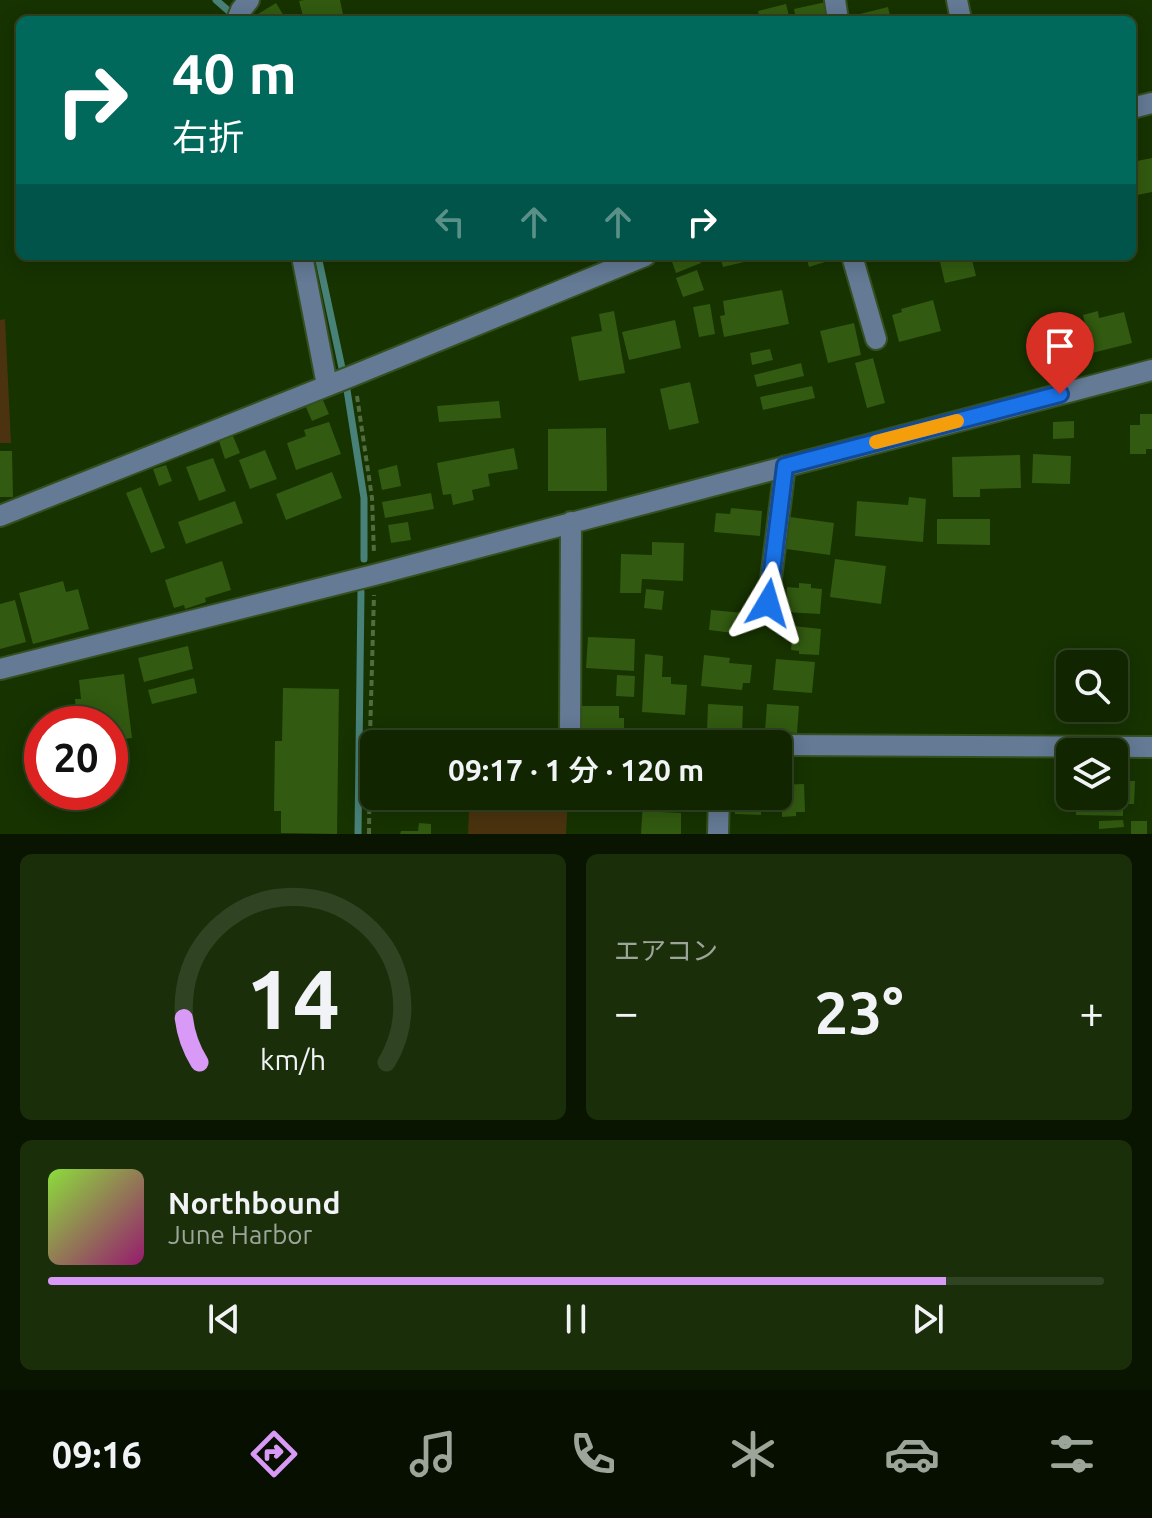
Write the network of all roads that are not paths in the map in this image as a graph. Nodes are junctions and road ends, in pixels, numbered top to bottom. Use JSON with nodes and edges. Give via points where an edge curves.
{"nodes":[{"id":1,"x":303,"y":260,"type":"edge"},
{"id":2,"x":636,"y":260,"type":"edge"},
{"id":3,"x":853,"y":260,"type":"edge"},
{"id":4,"x":876,"y":339,"type":"dead end"},
{"id":5,"x":1152,"y":370,"type":"edge"},
{"id":6,"x":327,"y":385,"type":"junction"},
{"id":7,"x":785,"y":466,"type":"junction"},
{"id":8,"x":0,"y":516,"type":"edge"},
{"id":9,"x":571,"y":522,"type":"junction"},
{"id":10,"x":768,"y":603,"type":"dead end"},
{"id":11,"x":0,"y":669,"type":"edge"},
{"id":12,"x":570,"y":730,"type":"edge"},
{"id":13,"x":792,"y":745,"type":"edge"},
{"id":14,"x":1152,"y":747,"type":"edge"},
{"id":15,"x":719,"y":810,"type":"edge"},
{"id":16,"x":718,"y":834,"type":"edge"}],
"edges":[{"from":1,"to":6,"type":"street"},
{"from":2,"to":6,"type":"street"},
{"from":3,"to":4,"type":"street"},
{"from":5,"to":7,"type":"street"},
{"from":6,"to":8,"type":"street"},
{"from":7,"to":9,"type":"street"},
{"from":7,"to":10,"type":"street"},
{"from":9,"to":11,"type":"street"},
{"from":9,"to":12,"type":"street"},
{"from":13,"to":14,"type":"street"},
{"from":15,"to":16,"type":"street"}]}
